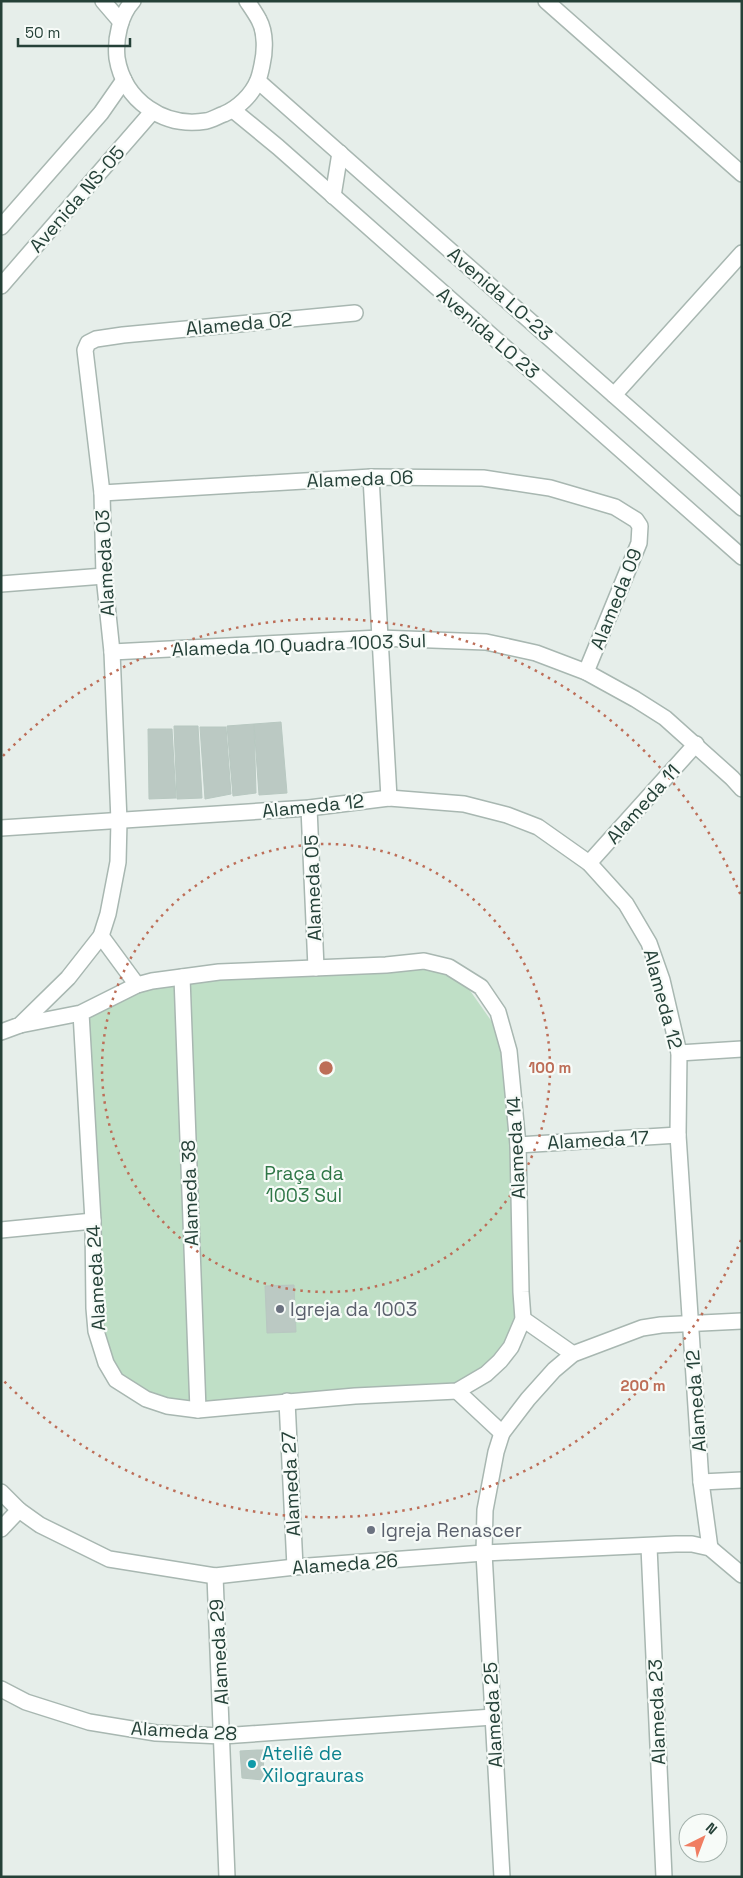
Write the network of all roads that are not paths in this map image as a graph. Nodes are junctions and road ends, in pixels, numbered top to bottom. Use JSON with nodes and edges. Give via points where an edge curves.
{"nodes":[{"id":1,"x":103,"y":1,"type":"edge"},
{"id":2,"x":133,"y":1,"type":"edge"},
{"id":3,"x":247,"y":1,"type":"edge"},
{"id":4,"x":546,"y":1,"type":"edge"},
{"id":5,"x":121,"y":22,"type":"junction"},
{"id":6,"x":124,"y":80,"type":"junction"},
{"id":7,"x":258,"y":81,"type":"junction"},
{"id":8,"x":233,"y":110,"type":"junction"},
{"id":9,"x":152,"y":112,"type":"junction"},
{"id":10,"x":340,"y":152,"type":"junction"},
{"id":11,"x":742,"y":174,"type":"edge"},
{"id":12,"x":333,"y":196,"type":"junction"},
{"id":13,"x":1,"y":227,"type":"edge"},
{"id":14,"x":742,"y":253,"type":"edge"},
{"id":15,"x":1,"y":286,"type":"edge"},
{"id":16,"x":355,"y":313,"type":"dead end"},
{"id":17,"x":123,"y":335,"type":"joint"},
{"id":18,"x":614,"y":395,"type":"junction"},
{"id":19,"x":370,"y":476,"type":"junction"},
{"id":20,"x":102,"y":493,"type":"junction"},
{"id":21,"x":615,"y":507,"type":"joint"},
{"id":22,"x":742,"y":508,"type":"edge"},
{"id":23,"x":742,"y":557,"type":"edge"},
{"id":24,"x":104,"y":576,"type":"junction"},
{"id":25,"x":1,"y":584,"type":"edge"},
{"id":26,"x":379,"y":638,"type":"junction"},
{"id":27,"x":112,"y":652,"type":"junction"},
{"id":28,"x":586,"y":672,"type":"junction"},
{"id":29,"x":696,"y":744,"type":"junction"},
{"id":30,"x":742,"y":789,"type":"edge"},
{"id":31,"x":389,"y":798,"type":"junction"},
{"id":32,"x":309,"y":808,"type":"junction"},
{"id":33,"x":119,"y":821,"type":"junction"},
{"id":34,"x":1,"y":828,"type":"edge"},
{"id":35,"x":589,"y":863,"type":"junction"},
{"id":36,"x":101,"y":936,"type":"junction"},
{"id":37,"x":316,"y":968,"type":"junction"},
{"id":38,"x":182,"y":977,"type":"junction"},
{"id":39,"x":137,"y":985,"type":"junction"},
{"id":40,"x":81,"y":1013,"type":"junction"},
{"id":41,"x":20,"y":1025,"type":"junction"},
{"id":42,"x":1,"y":1032,"type":"edge"},
{"id":43,"x":742,"y":1049,"type":"edge"},
{"id":44,"x":679,"y":1053,"type":"junction"},
{"id":45,"x":678,"y":1135,"type":"junction"},
{"id":46,"x":518,"y":1145,"type":"junction"},
{"id":47,"x":93,"y":1221,"type":"junction"},
{"id":48,"x":1,"y":1230,"type":"edge"},
{"id":49,"x":523,"y":1319,"type":"junction"},
{"id":50,"x":742,"y":1321,"type":"edge"},
{"id":51,"x":691,"y":1324,"type":"junction"},
{"id":52,"x":573,"y":1354,"type":"junction"},
{"id":53,"x":458,"y":1391,"type":"junction"},
{"id":54,"x":419,"y":1392,"type":"joint"},
{"id":55,"x":286,"y":1401,"type":"junction"},
{"id":56,"x":198,"y":1410,"type":"junction"},
{"id":57,"x":502,"y":1434,"type":"junction"},
{"id":58,"x":742,"y":1480,"type":"edge"},
{"id":59,"x":701,"y":1482,"type":"junction"},
{"id":60,"x":1,"y":1492,"type":"edge"},
{"id":61,"x":19,"y":1510,"type":"junction"},
{"id":62,"x":1,"y":1529,"type":"edge"},
{"id":63,"x":650,"y":1547,"type":"junction"},
{"id":64,"x":710,"y":1548,"type":"junction"},
{"id":65,"x":484,"y":1553,"type":"junction"},
{"id":66,"x":295,"y":1567,"type":"junction"},
{"id":67,"x":742,"y":1574,"type":"edge"},
{"id":68,"x":215,"y":1576,"type":"junction"},
{"id":69,"x":1,"y":1689,"type":"edge"},
{"id":70,"x":493,"y":1717,"type":"junction"},
{"id":71,"x":222,"y":1736,"type":"junction"},
{"id":72,"x":227,"y":1877,"type":"edge"},
{"id":73,"x":502,"y":1877,"type":"edge"},
{"id":74,"x":664,"y":1877,"type":"edge"}],
"edges":[{"from":1,"to":5,"type":"street"},
{"from":2,"to":5,"type":"street"},
{"from":3,"to":7,"type":"street","via":[[260,22],[265,51]]},
{"from":4,"to":11,"type":"street"},
{"from":5,"to":6,"type":"street","via":[[116,51]]},
{"from":6,"to":9,"type":"street","via":[[136,98]]},
{"from":6,"to":13,"type":"street","name":"Avenida NS-05","via":[[101,112]]},
{"from":7,"to":8,"type":"street","via":[[248,97]]},
{"from":7,"to":10,"type":"street","name":"Avenida LO-23"},
{"from":8,"to":9,"type":"street","via":[[207,121],[179,122]]},
{"from":8,"to":12,"type":"street","name":"Avenida LO 23"},
{"from":9,"to":15,"type":"street","name":"Avenida NS-05"},
{"from":10,"to":12,"type":"street"},
{"from":10,"to":18,"type":"street","name":"Avenida LO-23"},
{"from":12,"to":23,"type":"street","name":"Avenida LO 23"},
{"from":14,"to":18,"type":"street"},
{"from":16,"to":17,"type":"street","name":"Alameda 02"},
{"from":17,"to":20,"type":"street","name":"Alameda 03","via":[[96,339],[88,344],[86,350]]},
{"from":18,"to":22,"type":"street","name":"Avenida LO-23"},
{"from":19,"to":20,"type":"street","name":"Alameda 06"},
{"from":19,"to":21,"type":"street","name":"Alameda 06","via":[[483,478],[550,488]]},
{"from":19,"to":26,"type":"street"},
{"from":20,"to":24,"type":"street","name":"Alameda 03"},
{"from":21,"to":28,"type":"street","name":"Alameda 09","via":[[636,520],[640,526],[639,543]]},
{"from":24,"to":25,"type":"street"},
{"from":24,"to":27,"type":"street","name":"Alameda 03"},
{"from":26,"to":27,"type":"street","name":"Alameda 10 Quadra 1003 Sul"},
{"from":26,"to":28,"type":"street","name":"Alameda 10 Quadra 1003 Sul","via":[[486,642],[536,653]]},
{"from":26,"to":31,"type":"street"},
{"from":27,"to":33,"type":"street","name":"Alameda 03"},
{"from":28,"to":29,"type":"street","name":"Alameda 10 Quadra 1003 Sul","via":[[665,718]]},
{"from":29,"to":30,"type":"street","name":"Alameda 10 Quadra 1003 Sul"},
{"from":29,"to":35,"type":"street","name":"Alameda 11"},
{"from":31,"to":32,"type":"street","name":"Alameda 12"},
{"from":31,"to":35,"type":"street","name":"Alameda 12","via":[[464,804],[507,815],[538,827]]},
{"from":32,"to":33,"type":"street","name":"Alameda 12"},
{"from":32,"to":37,"type":"street","name":"Alameda 05"},
{"from":33,"to":34,"type":"street","name":"Alameda 12"},
{"from":33,"to":36,"type":"street","name":"Alameda 03","via":[[118,862]]},
{"from":35,"to":44,"type":"street","name":"Alameda 12","via":[[626,904],[649,942],[662,980]]},
{"from":36,"to":39,"type":"street"},
{"from":36,"to":41,"type":"street","via":[[68,978]]},
{"from":37,"to":38,"type":"street","name":"Alameda 14","via":[[219,972]]},
{"from":37,"to":46,"type":"street","name":"Alameda 14","via":[[424,960],[449,967],[481,987],[498,1012],[509,1051]]},
{"from":38,"to":39,"type":"street","name":"Alameda 14"},
{"from":38,"to":56,"type":"street","name":"Alameda 38"},
{"from":39,"to":40,"type":"street","name":"Alameda 14"},
{"from":40,"to":41,"type":"street"},
{"from":40,"to":47,"type":"street","name":"Alameda 24"},
{"from":41,"to":42,"type":"street"},
{"from":43,"to":44,"type":"street"},
{"from":44,"to":45,"type":"street","name":"Alameda 12"},
{"from":45,"to":46,"type":"street","name":"Alameda 17"},
{"from":45,"to":51,"type":"street","name":"Alameda 12"},
{"from":46,"to":49,"type":"street","name":"Alameda 14"},
{"from":47,"to":48,"type":"street"},
{"from":47,"to":56,"type":"street","name":"Alameda 24","via":[[96,1330],[106,1363],[116,1380],[146,1399],[167,1406]]},
{"from":49,"to":52,"type":"street"},
{"from":49,"to":53,"type":"street","name":"Alameda 14","via":[[511,1347],[500,1361]]},
{"from":50,"to":51,"type":"street"},
{"from":51,"to":52,"type":"street","via":[[642,1328]]},
{"from":51,"to":59,"type":"street","name":"Alameda 12"},
{"from":52,"to":57,"type":"street","via":[[528,1399]]},
{"from":53,"to":54,"type":"street","name":"Alameda 14"},
{"from":53,"to":57,"type":"street"},
{"from":54,"to":55,"type":"street","name":"Alameda 24"},
{"from":55,"to":56,"type":"street","name":"Alameda 24"},
{"from":55,"to":66,"type":"street","name":"Alameda 27"},
{"from":57,"to":65,"type":"street","name":"Alameda 25","via":[[485,1510]]},
{"from":58,"to":59,"type":"street"},
{"from":59,"to":64,"type":"street","name":"Alameda 12"},
{"from":60,"to":61,"type":"street","name":"Alameda 26"},
{"from":61,"to":62,"type":"street"},
{"from":61,"to":68,"type":"street","name":"Alameda 26","via":[[40,1525],[109,1559]]},
{"from":63,"to":64,"type":"street","name":"Alameda 26","via":[[684,1544]]},
{"from":63,"to":65,"type":"street","name":"Alameda 26"},
{"from":63,"to":74,"type":"street","name":"Alameda 23"},
{"from":64,"to":67,"type":"street"},
{"from":65,"to":66,"type":"street","name":"Alameda 26"},
{"from":65,"to":70,"type":"street","name":"Alameda 25"},
{"from":66,"to":68,"type":"street","name":"Alameda 26"},
{"from":68,"to":71,"type":"street","name":"Alameda 29"},
{"from":69,"to":71,"type":"street","name":"Alameda 28","via":[[26,1702],[89,1722],[156,1733]]},
{"from":70,"to":71,"type":"street","name":"Alameda 28"},
{"from":70,"to":73,"type":"street","name":"Alameda 25"},
{"from":71,"to":72,"type":"street","name":"Alameda 29"}]}
